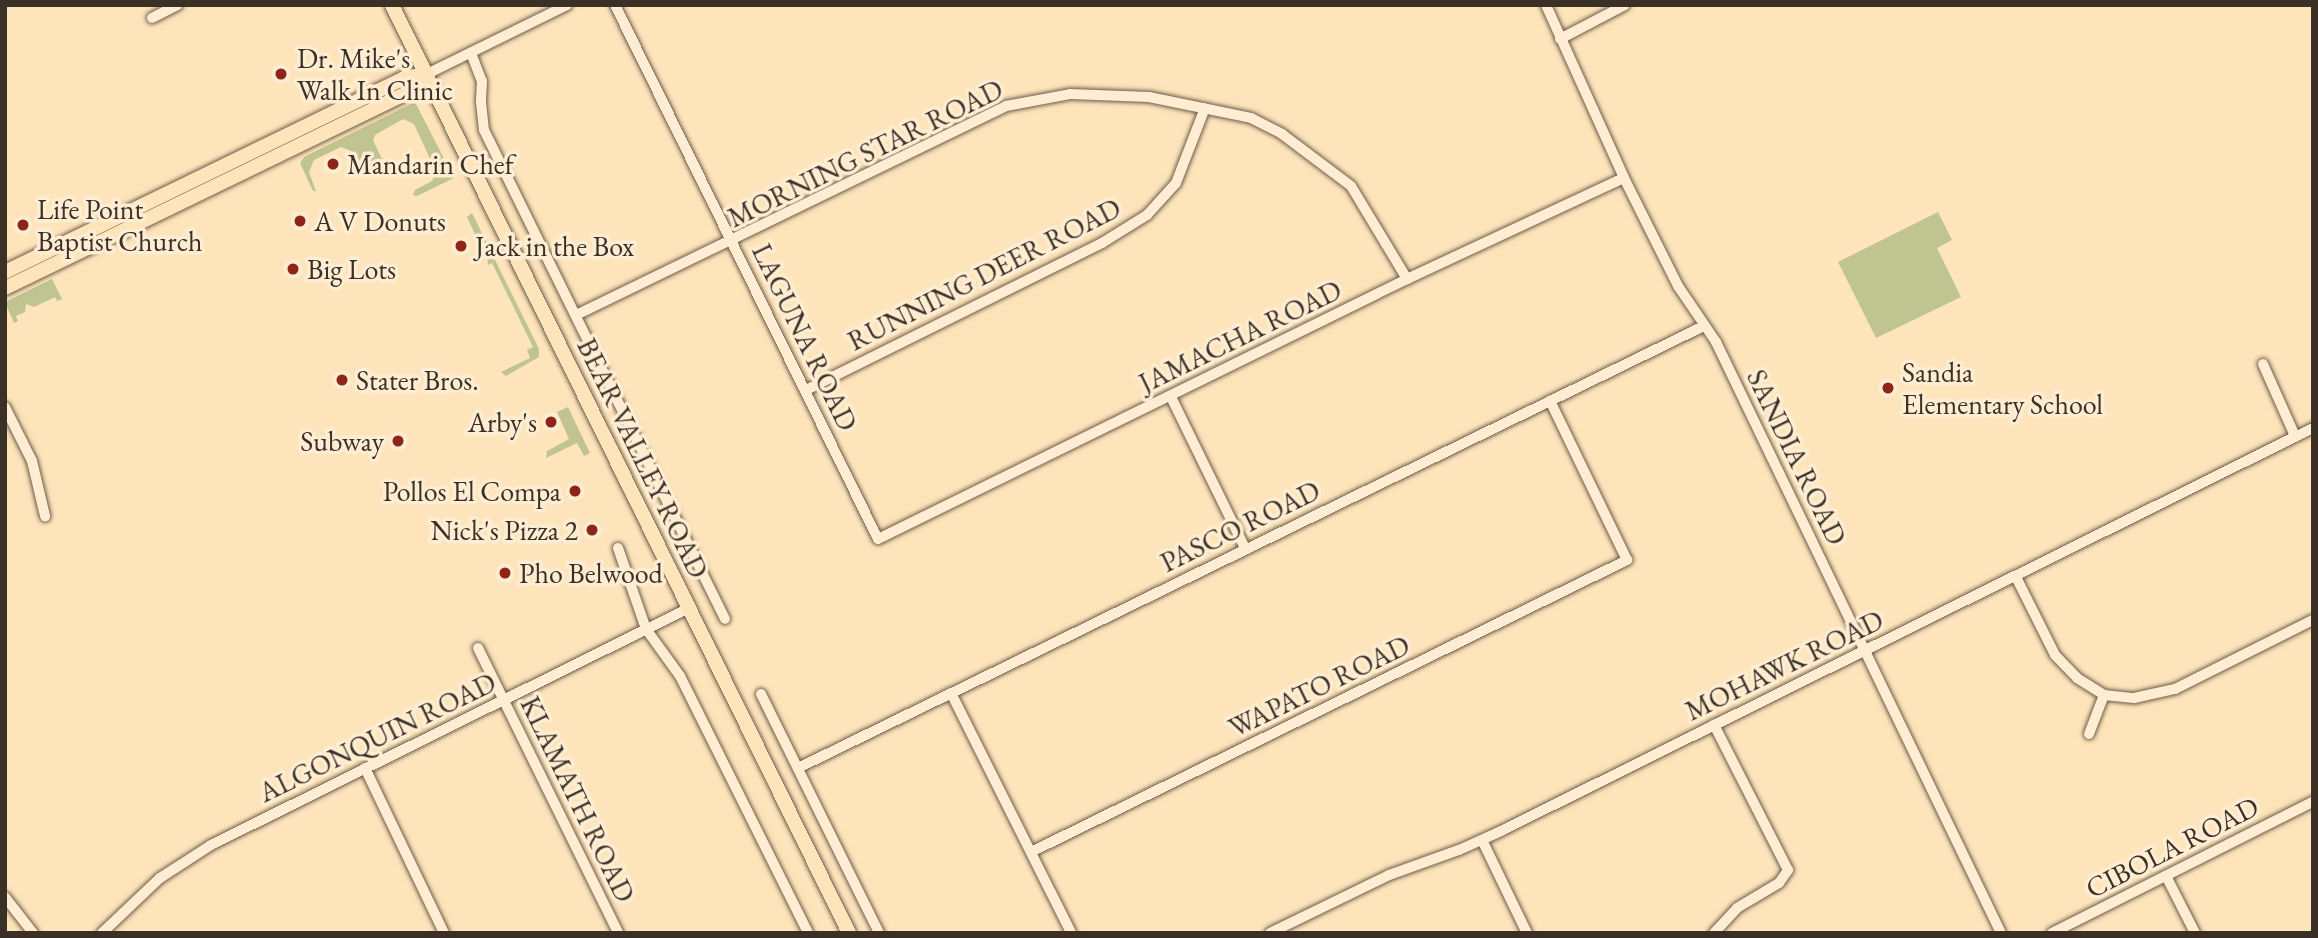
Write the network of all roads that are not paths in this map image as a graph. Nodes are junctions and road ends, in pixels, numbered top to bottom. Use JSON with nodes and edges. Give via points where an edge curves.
{"nodes":[{"id":1,"x":178,"y":5,"type":"edge"},
{"id":2,"x":392,"y":5,"type":"edge"},
{"id":3,"x":567,"y":5,"type":"edge"},
{"id":4,"x":615,"y":5,"type":"edge"},
{"id":5,"x":1546,"y":5,"type":"edge"},
{"id":6,"x":1625,"y":5,"type":"edge"},
{"id":7,"x":152,"y":18,"type":"dead end"},
{"id":8,"x":1560,"y":39,"type":"junction"},
{"id":9,"x":471,"y":53,"type":"junction"},
{"id":10,"x":427,"y":74,"type":"junction"},
{"id":11,"x":1205,"y":108,"type":"junction"},
{"id":12,"x":1624,"y":178,"type":"junction"},
{"id":13,"x":733,"y":242,"type":"junction"},
{"id":14,"x":5,"y":272,"type":"edge"},
{"id":15,"x":1407,"y":279,"type":"junction"},
{"id":16,"x":5,"y":288,"type":"edge"},
{"id":17,"x":576,"y":315,"type":"junction"},
{"id":18,"x":1704,"y":326,"type":"junction"},
{"id":19,"x":2263,"y":364,"type":"dead end"},
{"id":20,"x":806,"y":390,"type":"junction"},
{"id":21,"x":1171,"y":397,"type":"junction"},
{"id":22,"x":1550,"y":401,"type":"junction"},
{"id":23,"x":5,"y":407,"type":"edge"},
{"id":24,"x":2313,"y":428,"type":"edge"},
{"id":25,"x":2295,"y":436,"type":"junction"},
{"id":26,"x":45,"y":516,"type":"dead end"},
{"id":27,"x":878,"y":538,"type":"joint"},
{"id":28,"x":618,"y":548,"type":"dead end"},
{"id":29,"x":1245,"y":548,"type":"junction"},
{"id":30,"x":2016,"y":577,"type":"junction"},
{"id":31,"x":690,"y":608,"type":"junction"},
{"id":32,"x":725,"y":618,"type":"dead end"},
{"id":33,"x":2313,"y":620,"type":"edge"},
{"id":34,"x":646,"y":629,"type":"junction"},
{"id":35,"x":478,"y":648,"type":"dead end"},
{"id":36,"x":1864,"y":651,"type":"junction"},
{"id":37,"x":951,"y":693,"type":"junction"},
{"id":38,"x":761,"y":694,"type":"dead end"},
{"id":39,"x":2104,"y":695,"type":"junction"},
{"id":40,"x":503,"y":701,"type":"junction"},
{"id":41,"x":1714,"y":725,"type":"junction"},
{"id":42,"x":2089,"y":734,"type":"dead end"},
{"id":43,"x":365,"y":768,"type":"junction"},
{"id":44,"x":798,"y":768,"type":"junction"},
{"id":45,"x":2313,"y":802,"type":"edge"},
{"id":46,"x":1482,"y":840,"type":"junction"},
{"id":47,"x":1031,"y":852,"type":"junction"},
{"id":48,"x":2166,"y":876,"type":"junction"},
{"id":49,"x":5,"y":897,"type":"edge"},
{"id":50,"x":33,"y":933,"type":"edge"},
{"id":51,"x":102,"y":933,"type":"edge"},
{"id":52,"x":444,"y":933,"type":"edge"},
{"id":53,"x":618,"y":933,"type":"edge"},
{"id":54,"x":808,"y":933,"type":"edge"},
{"id":55,"x":849,"y":933,"type":"edge"},
{"id":56,"x":879,"y":933,"type":"edge"},
{"id":57,"x":1071,"y":933,"type":"edge"},
{"id":58,"x":1270,"y":933,"type":"edge"},
{"id":59,"x":1527,"y":933,"type":"edge"},
{"id":60,"x":1714,"y":933,"type":"edge"},
{"id":61,"x":2001,"y":933,"type":"edge"},
{"id":62,"x":2052,"y":933,"type":"edge"},
{"id":63,"x":2195,"y":933,"type":"edge"}],
"edges":[{"from":1,"to":7,"type":"street"},
{"from":2,"to":10,"type":"main road","name":"BEAR VALLEY ROAD"},
{"from":3,"to":9,"type":"street"},
{"from":4,"to":13,"type":"street","name":"LAGUNA ROAD"},
{"from":5,"to":8,"type":"street","name":"SANDIA ROAD"},
{"from":6,"to":8,"type":"street"},
{"from":8,"to":12,"type":"street","name":"SANDIA ROAD"},
{"from":9,"to":10,"type":"street"},
{"from":9,"to":17,"type":"street","via":[[482,81],[484,130]]},
{"from":10,"to":14,"type":"main road","via":[[404,78]]},
{"from":10,"to":16,"type":"main road","via":[[410,91]]},
{"from":10,"to":31,"type":"main road","name":"BEAR VALLEY ROAD"},
{"from":11,"to":13,"type":"street","name":"MORNING STAR ROAD","via":[[1149,97],[1070,94],[1006,106]]},
{"from":11,"to":15,"type":"street","name":"MORNING STAR ROAD","via":[[1251,118],[1282,134],[1351,186]]},
{"from":11,"to":20,"type":"street","name":"RUNNING DEER ROAD","via":[[1176,183],[1147,215],[1102,243]]},
{"from":12,"to":15,"type":"street","name":"JAMACHA ROAD"},
{"from":12,"to":18,"type":"street","name":"SANDIA ROAD","via":[[1678,286]]},
{"from":13,"to":17,"type":"street","name":"MORNING STAR ROAD"},
{"from":13,"to":20,"type":"street","name":"LAGUNA ROAD"},
{"from":15,"to":21,"type":"street","name":"JAMACHA ROAD"},
{"from":17,"to":32,"type":"street"},
{"from":18,"to":22,"type":"street","name":"PASCO ROAD"},
{"from":18,"to":36,"type":"street","name":"SANDIA ROAD","via":[[1716,342]]},
{"from":19,"to":25,"type":"street"},
{"from":20,"to":27,"type":"street","name":"LAGUNA ROAD"},
{"from":21,"to":27,"type":"street","name":"JAMACHA ROAD"},
{"from":21,"to":29,"type":"street"},
{"from":22,"to":29,"type":"street","name":"PASCO ROAD"},
{"from":22,"to":47,"type":"street","name":"WAPATO ROAD","via":[[1627,560]]},
{"from":23,"to":26,"type":"street","via":[[32,461]]},
{"from":24,"to":25,"type":"street","name":"MOHAWK ROAD"},
{"from":25,"to":30,"type":"street","name":"MOHAWK ROAD"},
{"from":28,"to":34,"type":"street"},
{"from":29,"to":37,"type":"street","name":"PASCO ROAD"},
{"from":30,"to":36,"type":"street","name":"MOHAWK ROAD"},
{"from":30,"to":39,"type":"street","via":[[2055,655],[2077,678]]},
{"from":31,"to":34,"type":"street","name":"ALGONQUIN ROAD"},
{"from":31,"to":55,"type":"main road","name":"BEAR VALLEY ROAD"},
{"from":33,"to":39,"type":"street","via":[[2175,689],[2134,698]]},
{"from":34,"to":40,"type":"street","name":"ALGONQUIN ROAD"},
{"from":34,"to":54,"type":"street","via":[[680,676]]},
{"from":35,"to":40,"type":"street","name":"KLAMATH ROAD"},
{"from":36,"to":41,"type":"street","name":"MOHAWK ROAD"},
{"from":36,"to":61,"type":"street","name":"SANDIA ROAD"},
{"from":37,"to":44,"type":"street","name":"PASCO ROAD"},
{"from":37,"to":47,"type":"street"},
{"from":38,"to":44,"type":"street"},
{"from":39,"to":42,"type":"street"},
{"from":40,"to":43,"type":"street","name":"ALGONQUIN ROAD"},
{"from":40,"to":53,"type":"street","name":"KLAMATH ROAD"},
{"from":41,"to":46,"type":"street","name":"MOHAWK ROAD"},
{"from":41,"to":60,"type":"street","via":[[1788,870],[1779,883],[1737,908]]},
{"from":43,"to":51,"type":"street","name":"ALGONQUIN ROAD","via":[[211,845],[160,878]]},
{"from":43,"to":52,"type":"street"},
{"from":44,"to":56,"type":"street"},
{"from":45,"to":48,"type":"street","name":"CIBOLA ROAD"},
{"from":46,"to":58,"type":"street","name":"MOHAWK ROAD","via":[[1389,875]]},
{"from":46,"to":59,"type":"street"},
{"from":47,"to":57,"type":"street"},
{"from":48,"to":62,"type":"street","name":"CIBOLA ROAD"},
{"from":48,"to":63,"type":"street"},
{"from":49,"to":50,"type":"street"}]}
